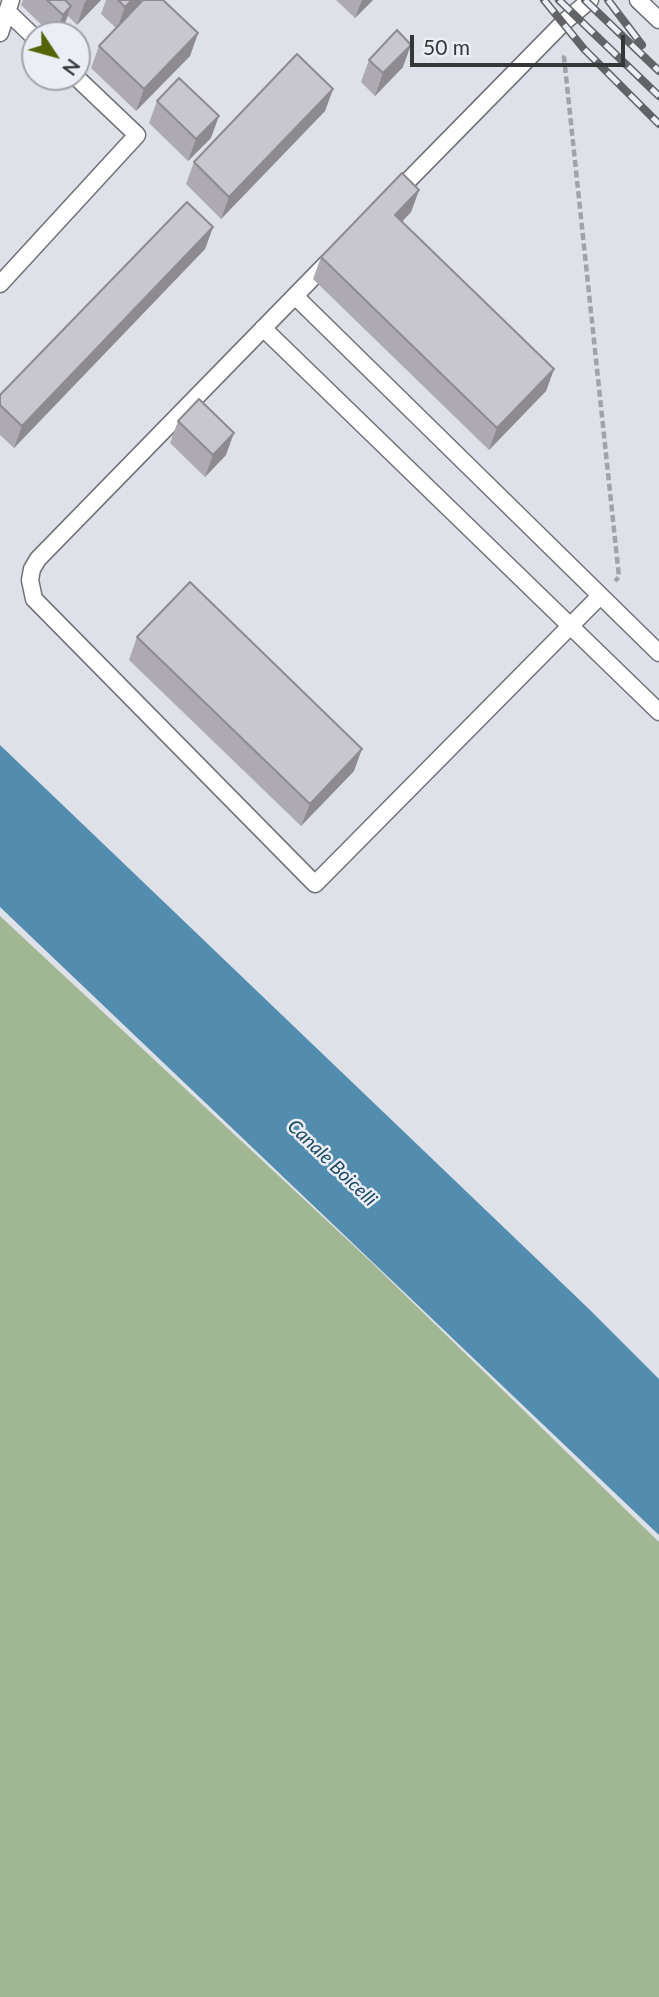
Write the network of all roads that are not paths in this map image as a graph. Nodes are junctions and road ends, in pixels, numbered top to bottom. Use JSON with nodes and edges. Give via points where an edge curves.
{"nodes":[{"id":1,"x":590,"y":0,"type":"edge"},
{"id":2,"x":638,"y":0,"type":"edge"},
{"id":3,"x":9,"y":6,"type":"edge"},
{"id":4,"x":659,"y":20,"type":"edge"},
{"id":5,"x":21,"y":21,"type":"edge"},
{"id":6,"x":0,"y":33,"type":"edge"},
{"id":7,"x":91,"y":91,"type":"edge"},
{"id":8,"x":381,"y":208,"type":"edge"},
{"id":9,"x":343,"y":247,"type":"edge"},
{"id":10,"x":0,"y":284,"type":"edge"},
{"id":11,"x":295,"y":296,"type":"junction"},
{"id":12,"x":263,"y":328,"type":"junction"},
{"id":13,"x":600,"y":596,"type":"junction"},
{"id":14,"x":570,"y":626,"type":"junction"},
{"id":15,"x":659,"y":653,"type":"edge"},
{"id":16,"x":659,"y":712,"type":"edge"}],
"edges":[{"from":1,"to":8,"type":"lane"},
{"from":2,"to":4,"type":"lane"},
{"from":3,"to":5,"type":"lane"},
{"from":3,"to":6,"type":"lane"},
{"from":7,"to":10,"type":"lane","via":[[138,135]]},
{"from":9,"to":11,"type":"lane"},
{"from":11,"to":12,"type":"lane"},
{"from":11,"to":13,"type":"lane"},
{"from":12,"to":14,"type":"lane"},
{"from":12,"to":14,"type":"lane","via":[[38,559],[30,589],[40,606],[315,884]]},
{"from":13,"to":14,"type":"lane"},
{"from":13,"to":15,"type":"lane"},
{"from":14,"to":16,"type":"lane"}]}
